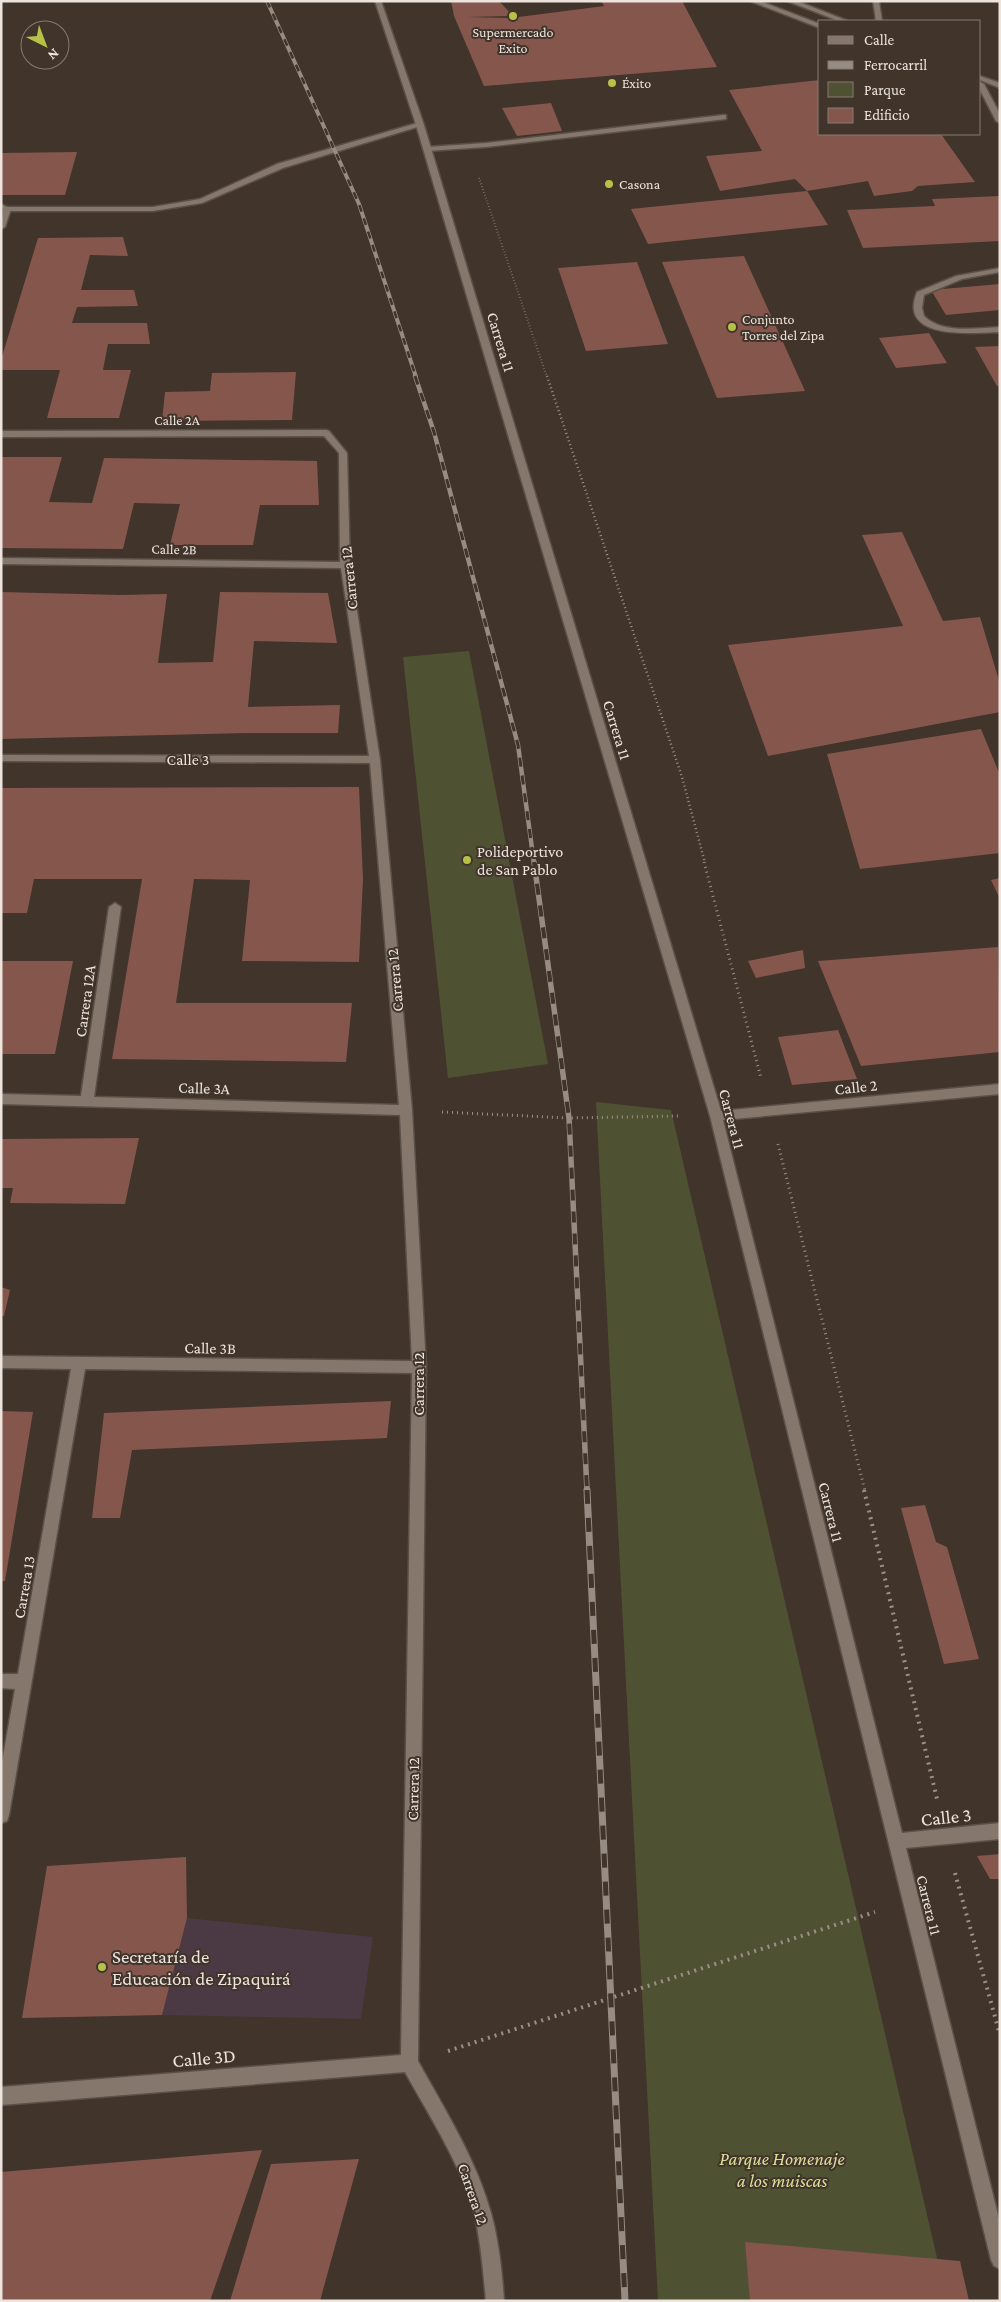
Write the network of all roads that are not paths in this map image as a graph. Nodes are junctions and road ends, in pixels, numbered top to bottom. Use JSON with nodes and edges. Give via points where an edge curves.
{"nodes":[{"id":1,"x":378,"y":1,"type":"edge"},
{"id":2,"x":753,"y":1,"type":"edge"},
{"id":3,"x":790,"y":1,"type":"edge"},
{"id":4,"x":876,"y":1,"type":"edge"},
{"id":5,"x":841,"y":20,"type":"edge"},
{"id":6,"x":878,"y":20,"type":"edge"},
{"id":7,"x":818,"y":25,"type":"edge"},
{"id":8,"x":981,"y":78,"type":"edge"},
{"id":9,"x":981,"y":86,"type":"edge"},
{"id":10,"x":1000,"y":86,"type":"edge"},
{"id":11,"x":723,"y":117,"type":"dead end"},
{"id":12,"x":1000,"y":121,"type":"edge"},
{"id":13,"x":420,"y":125,"type":"junction"},
{"id":14,"x":427,"y":149,"type":"junction"},
{"id":15,"x":4,"y":207,"type":"edge"},
{"id":16,"x":1,"y":227,"type":"edge"},
{"id":17,"x":1000,"y":270,"type":"edge"},
{"id":18,"x":1000,"y":329,"type":"edge"},
{"id":19,"x":1,"y":434,"type":"edge"},
{"id":20,"x":343,"y":454,"type":"joint"},
{"id":21,"x":1,"y":561,"type":"edge"},
{"id":22,"x":346,"y":565,"type":"junction"},
{"id":23,"x":1,"y":758,"type":"edge"},
{"id":24,"x":376,"y":760,"type":"junction"},
{"id":25,"x":115,"y":907,"type":"dead end"},
{"id":26,"x":1000,"y":1089,"type":"edge"},
{"id":27,"x":1,"y":1099,"type":"edge"},
{"id":28,"x":87,"y":1100,"type":"junction"},
{"id":29,"x":406,"y":1110,"type":"junction"},
{"id":30,"x":716,"y":1116,"type":"junction"},
{"id":31,"x":1,"y":1362,"type":"edge"},
{"id":32,"x":79,"y":1364,"type":"junction"},
{"id":33,"x":419,"y":1368,"type":"junction"},
{"id":34,"x":1,"y":1681,"type":"edge"},
{"id":35,"x":26,"y":1682,"type":"junction"},
{"id":36,"x":1,"y":1815,"type":"edge"},
{"id":37,"x":1000,"y":1831,"type":"edge"},
{"id":38,"x":897,"y":1841,"type":"junction"},
{"id":39,"x":409,"y":2063,"type":"junction"},
{"id":40,"x":1,"y":2096,"type":"edge"},
{"id":41,"x":1000,"y":2260,"type":"edge"},
{"id":42,"x":495,"y":2301,"type":"edge"}],
"edges":[{"from":1,"to":13,"type":"street","name":"Carrera 11"},
{"from":2,"to":7,"type":"street"},
{"from":3,"to":5,"type":"street"},
{"from":4,"to":6,"type":"street"},
{"from":8,"to":10,"type":"street"},
{"from":9,"to":12,"type":"street"},
{"from":11,"to":14,"type":"street"},
{"from":13,"to":14,"type":"street","name":"Carrera 11"},
{"from":13,"to":15,"type":"street","via":[[280,166],[202,201],[153,209]]},
{"from":14,"to":30,"type":"street","name":"Carrera 11"},
{"from":15,"to":16,"type":"street"},
{"from":17,"to":18,"type":"street","via":[[943,282],[920,294],[917,308],[920,318],[933,327]]},
{"from":19,"to":20,"type":"street","name":"Calle 2A","via":[[326,433]]},
{"from":20,"to":22,"type":"street","name":"Carrera 12"},
{"from":21,"to":22,"type":"street","name":"Calle 2B"},
{"from":22,"to":24,"type":"street","name":"Carrera 12"},
{"from":23,"to":24,"type":"street","name":"Calle 3"},
{"from":24,"to":29,"type":"street","name":"Carrera 12"},
{"from":25,"to":28,"type":"street","name":"Carrera 12A"},
{"from":26,"to":30,"type":"street","name":"Calle 2"},
{"from":27,"to":28,"type":"street","name":"Calle 3A"},
{"from":28,"to":29,"type":"street","name":"Calle 3A"},
{"from":29,"to":33,"type":"street","name":"Carrera 12"},
{"from":30,"to":38,"type":"street","name":"Carrera 11"},
{"from":31,"to":32,"type":"street","name":"Calle 3B"},
{"from":32,"to":33,"type":"street","name":"Calle 3B"},
{"from":32,"to":35,"type":"street","name":"Carrera 13"},
{"from":33,"to":39,"type":"street","name":"Carrera 12"},
{"from":34,"to":35,"type":"street"},
{"from":35,"to":36,"type":"street","name":"Carrera 13"},
{"from":37,"to":38,"type":"street","name":"Calle 3"},
{"from":38,"to":41,"type":"street","name":"Carrera 11"},
{"from":39,"to":40,"type":"street","name":"Calle 3D"},
{"from":39,"to":42,"type":"street","name":"Carrera 12","via":[[459,2154],[479,2200],[491,2252]]}]}
